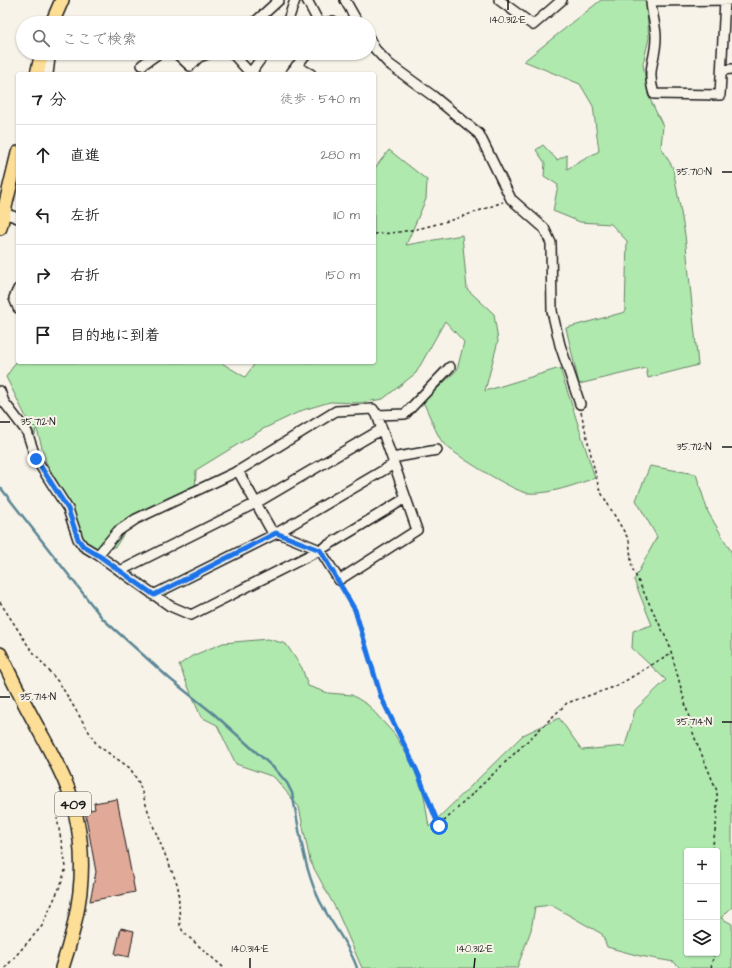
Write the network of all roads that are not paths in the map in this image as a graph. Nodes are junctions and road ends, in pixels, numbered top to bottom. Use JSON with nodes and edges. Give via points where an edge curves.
{"nodes":[{"id":1,"x":62,"y":0,"type":"edge"},
{"id":2,"x":278,"y":0,"type":"edge"},
{"id":3,"x":307,"y":0,"type":"edge"},
{"id":4,"x":345,"y":0,"type":"edge"},
{"id":5,"x":499,"y":0,"type":"edge"},
{"id":6,"x":562,"y":0,"type":"edge"},
{"id":7,"x":651,"y":0,"type":"edge"},
{"id":8,"x":725,"y":0,"type":"edge"},
{"id":9,"x":732,"y":0,"type":"edge"},
{"id":10,"x":293,"y":1,"type":"edge"},
{"id":11,"x":55,"y":16,"type":"edge"},
{"id":12,"x":261,"y":16,"type":"edge"},
{"id":13,"x":289,"y":16,"type":"edge"},
{"id":14,"x":315,"y":16,"type":"edge"},
{"id":15,"x":354,"y":16,"type":"edge"},
{"id":16,"x":728,"y":34,"type":"edge"},
{"id":17,"x":376,"y":50,"type":"edge"},
{"id":18,"x":40,"y":60,"type":"edge"},
{"id":19,"x":50,"y":60,"type":"edge"},
{"id":20,"x":149,"y":60,"type":"edge"},
{"id":21,"x":184,"y":60,"type":"edge"},
{"id":22,"x":196,"y":60,"type":"edge"},
{"id":23,"x":239,"y":60,"type":"edge"},
{"id":24,"x":260,"y":60,"type":"edge"},
{"id":25,"x":301,"y":60,"type":"edge"},
{"id":26,"x":142,"y":65,"type":"dead end"},
{"id":27,"x":296,"y":66,"type":"junction"},
{"id":28,"x":732,"y":69,"type":"edge"},
{"id":29,"x":722,"y":70,"type":"junction"},
{"id":30,"x":37,"y":72,"type":"edge"},
{"id":31,"x":48,"y":72,"type":"edge"},
{"id":32,"x":251,"y":72,"type":"edge"},
{"id":33,"x":252,"y":72,"type":"edge"},
{"id":34,"x":292,"y":72,"type":"edge"},
{"id":35,"x":307,"y":72,"type":"edge"},
{"id":36,"x":16,"y":162,"type":"edge"},
{"id":37,"x":4,"y":213,"type":"junction"},
{"id":38,"x":16,"y":217,"type":"edge"},
{"id":39,"x":0,"y":228,"type":"edge"},
{"id":40,"x":16,"y":294,"type":"edge"},
{"id":41,"x":16,"y":303,"type":"edge"},
{"id":42,"x":450,"y":367,"type":"dead end"},
{"id":43,"x":0,"y":391,"type":"edge"},
{"id":44,"x":580,"y":404,"type":"road end"},
{"id":45,"x":377,"y":415,"type":"junction"},
{"id":46,"x":382,"y":429,"type":"junction"},
{"id":47,"x":437,"y":450,"type":"dead end"},
{"id":48,"x":393,"y":461,"type":"junction"},
{"id":49,"x":238,"y":471,"type":"junction"},
{"id":50,"x":406,"y":498,"type":"junction"},
{"id":51,"x":256,"y":503,"type":"junction"},
{"id":52,"x":276,"y":533,"type":"junction"},
{"id":53,"x":320,"y":550,"type":"junction"},
{"id":54,"x":98,"y":555,"type":"junction"},
{"id":55,"x":120,"y":571,"type":"junction"},
{"id":56,"x":154,"y":595,"type":"junction"},
{"id":57,"x":0,"y":654,"type":"edge"},
{"id":58,"x":62,"y":968,"type":"edge"}],
"edges":[{"from":1,"to":11,"type":"highway"},
{"from":2,"to":12,"type":"street"},
{"from":3,"to":14,"type":"street"},
{"from":4,"to":15,"type":"street"},
{"from":5,"to":6,"type":"street","via":[[533,25]]},
{"from":7,"to":8,"type":"street"},
{"from":7,"to":29,"type":"street","via":[[656,35],[650,71],[654,94],[720,95]]},
{"from":8,"to":9,"type":"street"},
{"from":8,"to":16,"type":"street"},
{"from":10,"to":13,"type":"street"},
{"from":16,"to":29,"type":"street"},
{"from":17,"to":44,"type":"street","via":[[389,64],[434,96],[479,134],[511,199],[544,228],[551,243],[552,311],[560,346]]},
{"from":18,"to":30,"type":"highway"},
{"from":19,"to":31,"type":"street"},
{"from":20,"to":26,"type":"street"},
{"from":21,"to":22,"type":"street","via":[[190,66]]},
{"from":23,"to":32,"type":"street"},
{"from":24,"to":33,"type":"street"},
{"from":25,"to":27,"type":"street"},
{"from":27,"to":34,"type":"street"},
{"from":27,"to":35,"type":"street"},
{"from":28,"to":29,"type":"street"},
{"from":36,"to":37,"type":"highway"},
{"from":37,"to":38,"type":"street"},
{"from":37,"to":39,"type":"highway"},
{"from":40,"to":41,"type":"street"},
{"from":42,"to":45,"type":"street","via":[[405,414]]},
{"from":43,"to":54,"type":"street","via":[[4,402],[26,432],[36,459],[68,509],[78,539],[83,546]]},
{"from":45,"to":46,"type":"street"},
{"from":45,"to":49,"type":"street","via":[[373,409],[336,411]]},
{"from":46,"to":48,"type":"street"},
{"from":46,"to":51,"type":"street"},
{"from":47,"to":48,"type":"street"},
{"from":48,"to":50,"type":"street"},
{"from":48,"to":52,"type":"street"},
{"from":49,"to":51,"type":"street"},
{"from":49,"to":54,"type":"street","via":[[136,519],[118,530]]},
{"from":50,"to":53,"type":"street"},
{"from":50,"to":53,"type":"street","via":[[417,530],[339,580]]},
{"from":51,"to":52,"type":"street","via":[[271,530]]},
{"from":51,"to":55,"type":"street"},
{"from":52,"to":53,"type":"street"},
{"from":52,"to":56,"type":"street"},
{"from":53,"to":56,"type":"street","via":[[191,615],[170,606]]},
{"from":54,"to":55,"type":"street"},
{"from":55,"to":56,"type":"street"},
{"from":57,"to":58,"type":"highway","number":"409","via":[[61,773],[76,816],[81,892],[76,925]]}]}
